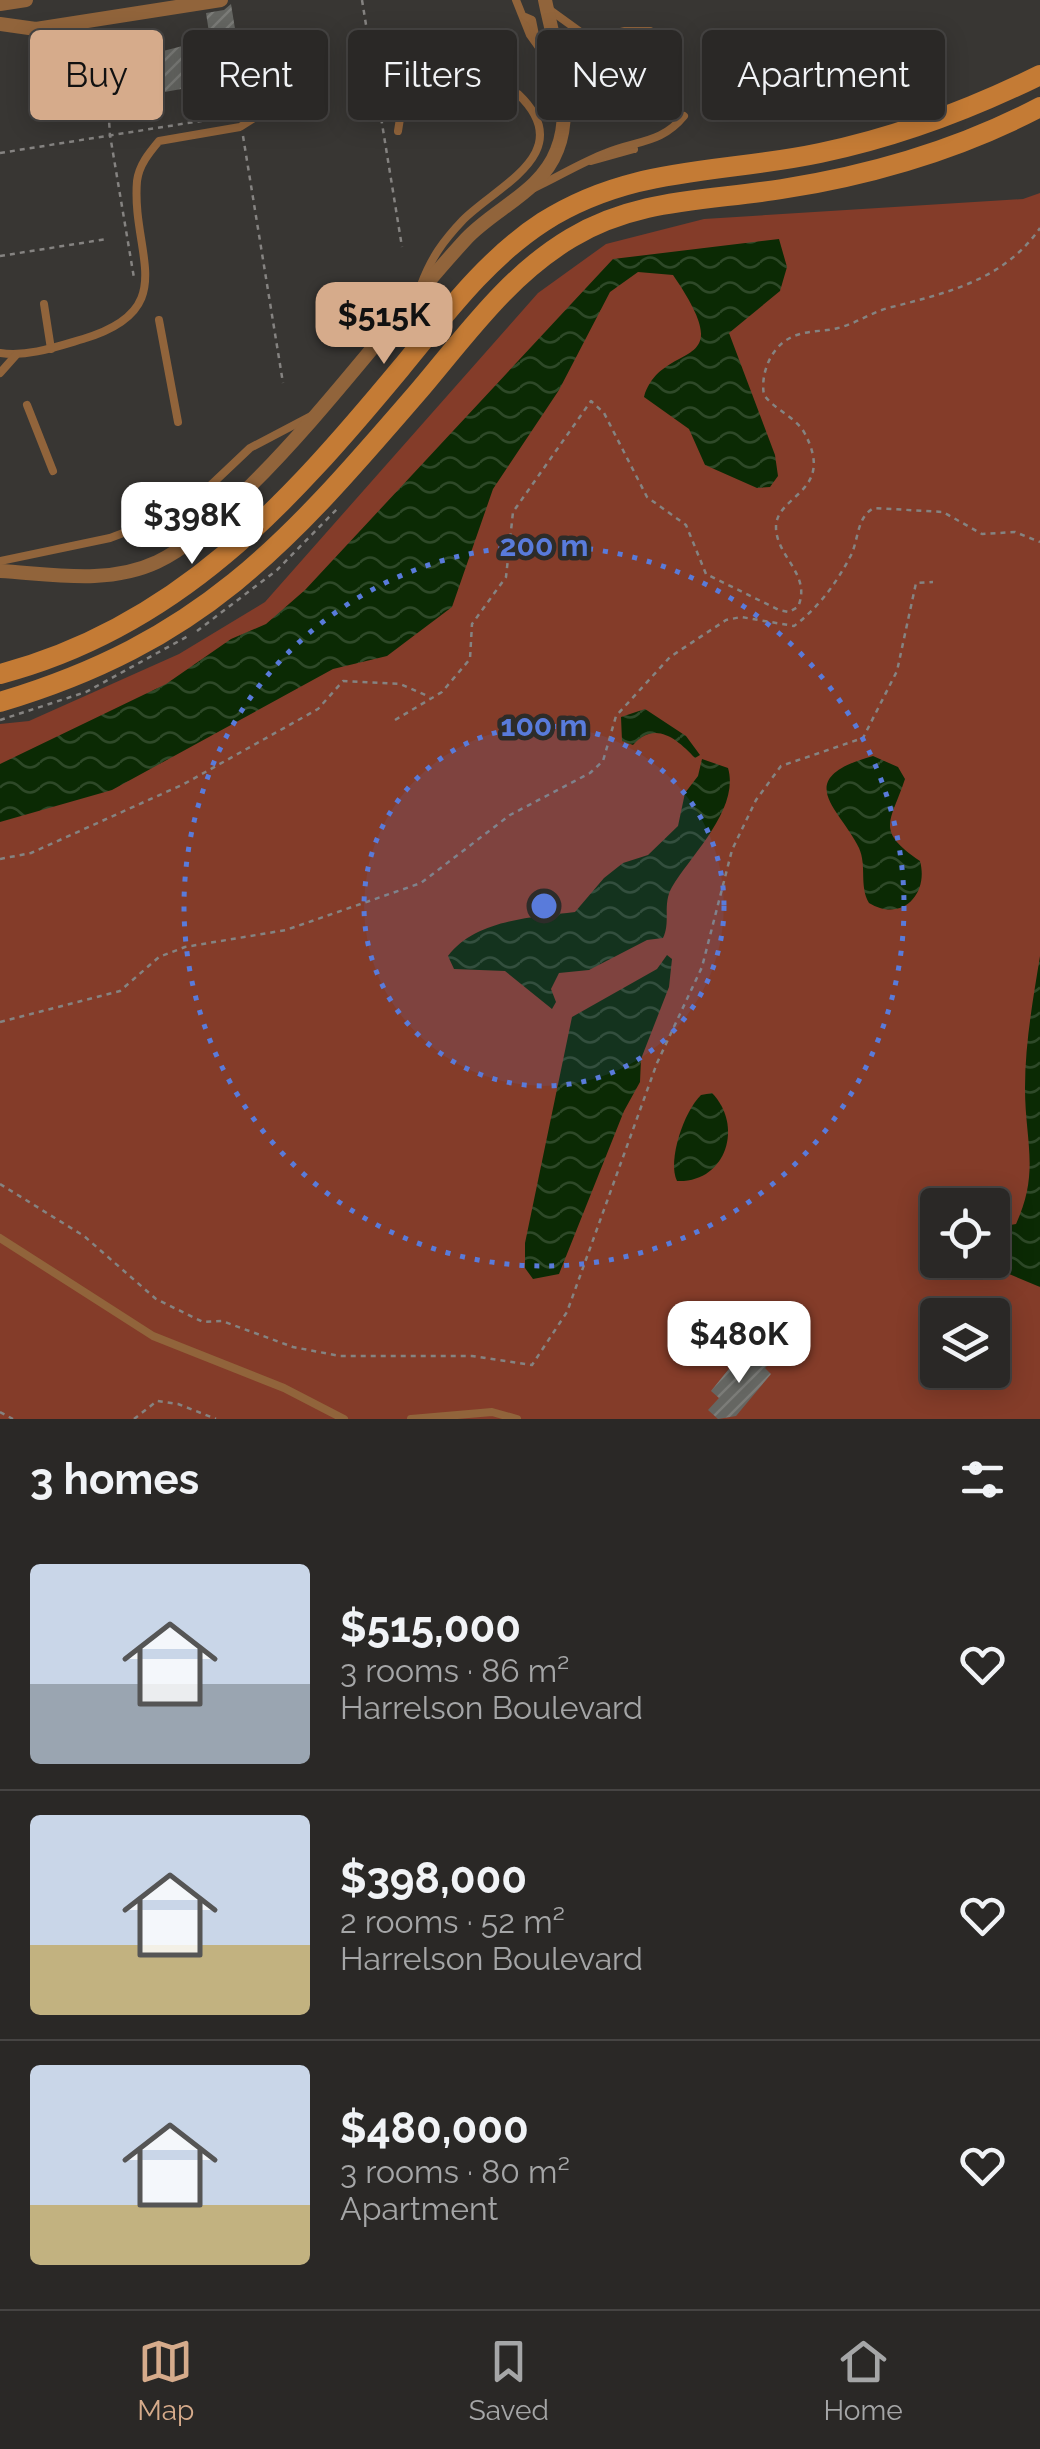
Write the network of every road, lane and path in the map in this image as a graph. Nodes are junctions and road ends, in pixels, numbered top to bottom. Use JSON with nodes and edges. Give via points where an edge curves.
{"nodes":[{"id":1,"x":26,"y":0,"type":"edge"},
{"id":2,"x":221,"y":0,"type":"edge"},
{"id":3,"x":362,"y":0,"type":"edge"},
{"id":4,"x":516,"y":0,"type":"edge"},
{"id":5,"x":0,"y":4,"type":"edge"},
{"id":6,"x":544,"y":8,"type":"edge"},
{"id":7,"x":3,"y":28,"type":"edge"},
{"id":8,"x":575,"y":30,"type":"edge"},
{"id":9,"x":537,"y":42,"type":"edge"},
{"id":10,"x":1040,"y":75,"type":"edge"},
{"id":11,"x":1040,"y":106,"type":"edge"},
{"id":12,"x":684,"y":116,"type":"dead end"},
{"id":13,"x":109,"y":120,"type":"edge"},
{"id":14,"x":201,"y":120,"type":"edge"},
{"id":15,"x":240,"y":120,"type":"edge"},
{"id":16,"x":251,"y":120,"type":"edge"},
{"id":17,"x":562,"y":120,"type":"edge"},
{"id":18,"x":241,"y":126,"type":"junction"},
{"id":19,"x":398,"y":130,"type":"dead end"},
{"id":20,"x":110,"y":135,"type":"junction"},
{"id":21,"x":0,"y":152,"type":"edge"},
{"id":22,"x":526,"y":192,"type":"junction"},
{"id":23,"x":1040,"y":228,"type":"edge"},
{"id":24,"x":107,"y":238,"type":"dead end"},
{"id":25,"x":402,"y":247,"type":"dead end"},
{"id":26,"x":0,"y":256,"type":"edge"},
{"id":27,"x":135,"y":284,"type":"dead end"},
{"id":28,"x":418,"y":294,"type":"junction"},
{"id":29,"x":44,"y":304,"type":"dead end"},
{"id":30,"x":159,"y":320,"type":"dead end"},
{"id":31,"x":0,"y":345,"type":"edge"},
{"id":32,"x":51,"y":349,"type":"junction"},
{"id":33,"x":0,"y":353,"type":"edge"},
{"id":34,"x":16,"y":355,"type":"junction"},
{"id":35,"x":0,"y":363,"type":"edge"},
{"id":36,"x":0,"y":373,"type":"edge"},
{"id":37,"x":283,"y":383,"type":"dead end"},
{"id":38,"x":27,"y":405,"type":"dead end"},
{"id":39,"x":317,"y":413,"type":"junction"},
{"id":40,"x":178,"y":422,"type":"dead end"},
{"id":41,"x":52,"y":472,"type":"dead end"},
{"id":42,"x":338,"y":508,"type":"dead end"},
{"id":43,"x":1040,"y":542,"type":"edge"},
{"id":44,"x":0,"y":561,"type":"edge"},
{"id":45,"x":0,"y":571,"type":"edge"},
{"id":46,"x":934,"y":582,"type":"dead end"},
{"id":47,"x":0,"y":674,"type":"edge"},
{"id":48,"x":431,"y":697,"type":"junction"},
{"id":49,"x":0,"y":702,"type":"edge"},
{"id":50,"x":0,"y":720,"type":"edge"},
{"id":51,"x":396,"y":720,"type":"dead end"},
{"id":52,"x":0,"y":859,"type":"edge"},
{"id":53,"x":0,"y":1022,"type":"edge"},
{"id":54,"x":0,"y":1184,"type":"edge"},
{"id":55,"x":0,"y":1238,"type":"edge"},
{"id":56,"x":0,"y":1412,"type":"edge"},
{"id":57,"x":13,"y":1419,"type":"edge"},
{"id":58,"x":134,"y":1419,"type":"edge"},
{"id":59,"x":216,"y":1419,"type":"edge"},
{"id":60,"x":344,"y":1419,"type":"edge"},
{"id":61,"x":411,"y":1419,"type":"edge"},
{"id":62,"x":517,"y":1419,"type":"edge"}],
"edges":[{"from":1,"to":5,"type":"street"},
{"from":2,"to":7,"type":"street","via":[[36,30]]},
{"from":3,"to":25,"type":"path"},
{"from":4,"to":9,"type":"lane"},
{"from":6,"to":8,"type":"lane"},
{"from":10,"to":47,"type":"main road","via":[[884,138],[774,162],[658,174],[551,217],[488,267],[296,490],[237,548],[122,625]]},
{"from":11,"to":49,"type":"main road","via":[[884,167],[778,190],[641,207],[576,235],[500,296],[296,532],[247,576],[137,649]]},
{"from":12,"to":22,"type":"lane","via":[[672,131]]},
{"from":13,"to":20,"type":"path"},
{"from":14,"to":20,"type":"path"},
{"from":15,"to":18,"type":"path"},
{"from":16,"to":18,"type":"lane"},
{"from":17,"to":22,"type":"street","via":[[546,171]]},
{"from":18,"to":32,"type":"lane","via":[[158,141],[137,182],[148,273],[136,310],[115,330]]},
{"from":18,"to":37,"type":"path"},
{"from":19,"to":28,"type":"lane","via":[[402,106],[418,96],[496,84],[518,94],[534,114],[539,140],[527,170],[433,252]]},
{"from":20,"to":21,"type":"path"},
{"from":20,"to":27,"type":"path"},
{"from":22,"to":28,"type":"street","via":[[470,235]]},
{"from":23,"to":48,"type":"path","via":[[1029,246],[982,278],[840,328],[793,336],[770,359],[764,395],[797,422],[813,453],[808,487],[780,512],[776,528],[802,584],[798,607],[780,610],[706,574],[686,525],[647,498],[604,413],[591,402],[522,493],[509,532],[506,577],[472,624],[470,659]]},
{"from":24,"to":26,"type":"path"},
{"from":28,"to":39,"type":"street"},
{"from":29,"to":32,"type":"lane"},
{"from":30,"to":40,"type":"lane"},
{"from":31,"to":34,"type":"lane"},
{"from":32,"to":34,"type":"lane"},
{"from":33,"to":34,"type":"lane"},
{"from":34,"to":35,"type":"lane"},
{"from":34,"to":36,"type":"lane"},
{"from":38,"to":41,"type":"lane"},
{"from":39,"to":44,"type":"lane","via":[[250,448],[171,516],[110,538]]},
{"from":39,"to":45,"type":"street","via":[[204,530],[156,563],[119,575]]},
{"from":42,"to":50,"type":"path","via":[[277,570],[187,638],[86,692]]},
{"from":43,"to":53,"type":"path","via":[[1016,532],[982,534],[943,512],[874,508],[815,610],[794,626],[726,620],[670,658],[616,716],[603,760],[590,773],[510,816],[421,883],[286,930],[184,946],[158,958],[120,991]]},
{"from":46,"to":54,"type":"path","via":[[916,584],[897,671],[863,738],[781,766],[756,800],[732,850],[702,967],[657,1063],[567,1312],[532,1365],[472,1356],[340,1356],[292,1347],[222,1321],[203,1322],[156,1299],[84,1236]]},
{"from":48,"to":51,"type":"path"},
{"from":48,"to":52,"type":"path","via":[[400,684],[343,680],[318,709],[184,784],[31,852]]},
{"from":55,"to":60,"type":"lane","via":[[153,1336]]},
{"from":56,"to":57,"type":"path"},
{"from":58,"to":59,"type":"path","via":[[157,1402]]},
{"from":61,"to":62,"type":"lane","via":[[492,1412]]}]}
